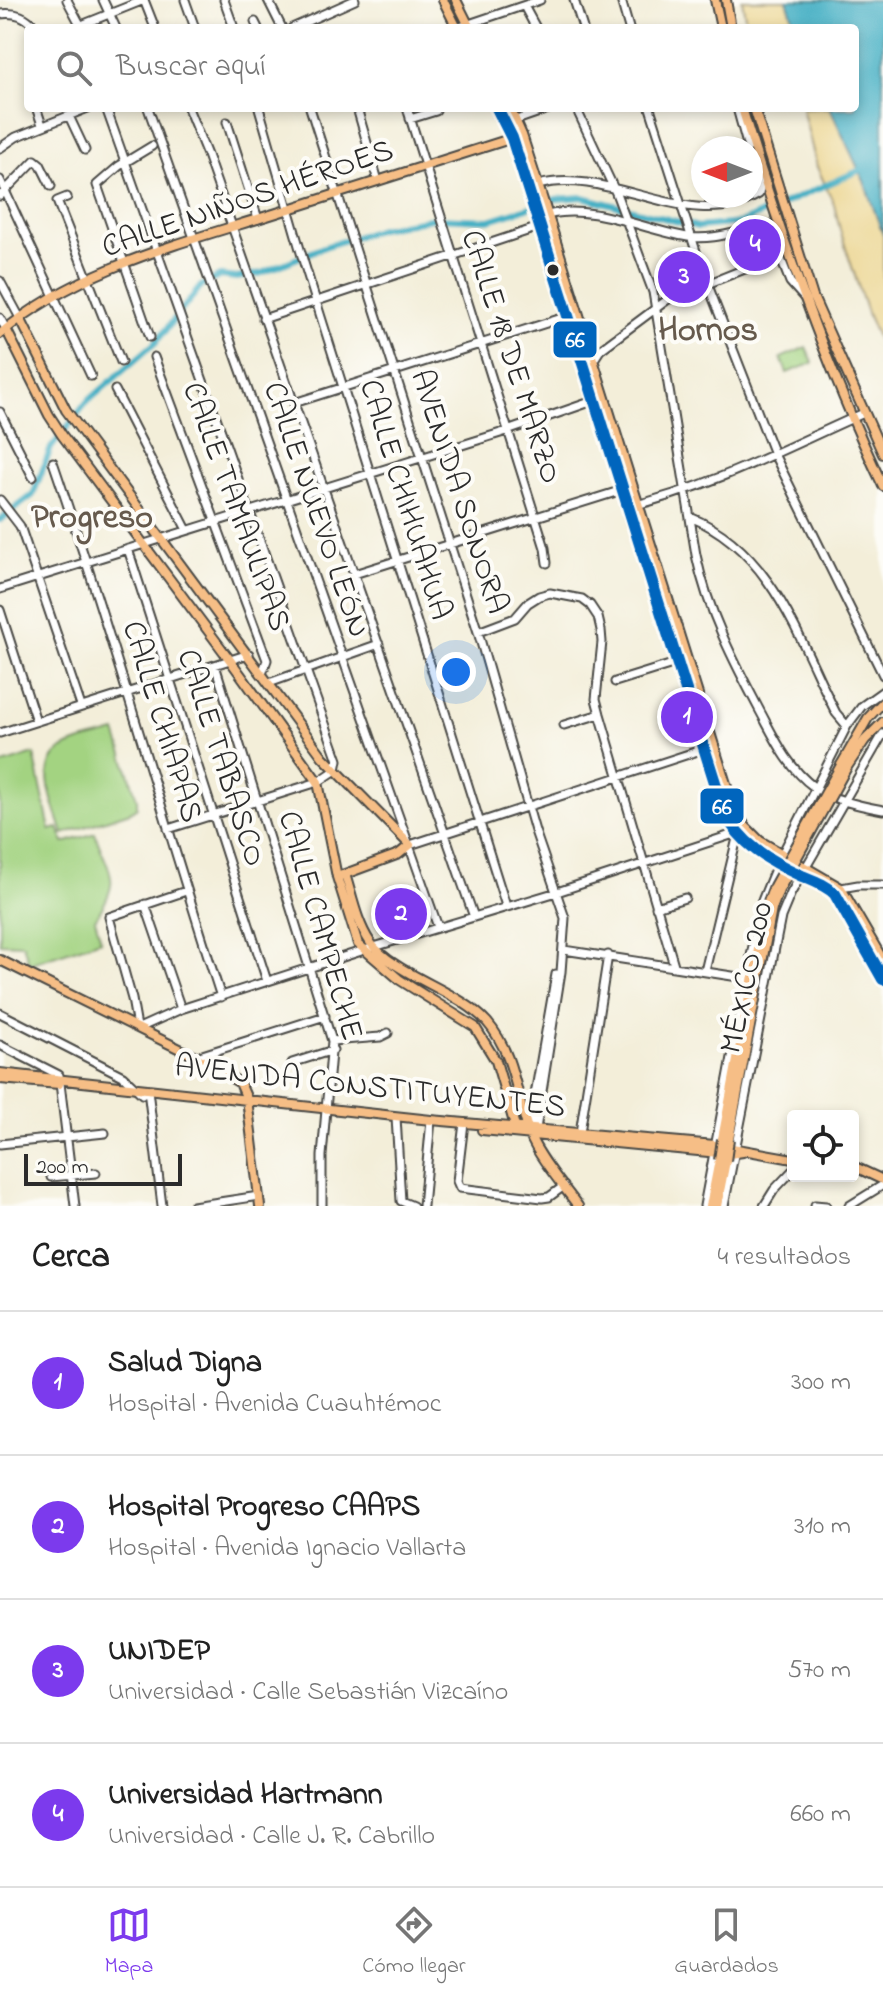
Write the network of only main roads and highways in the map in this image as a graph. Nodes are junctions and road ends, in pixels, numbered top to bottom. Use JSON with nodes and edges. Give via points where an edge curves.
{"nodes":[{"id":1,"x":443,"y":0,"type":"edge"},
{"id":2,"x":456,"y":0,"type":"edge"},
{"id":3,"x":715,"y":0,"type":"edge"},
{"id":4,"x":726,"y":0,"type":"edge"},
{"id":5,"x":455,"y":24,"type":"edge"},
{"id":6,"x":469,"y":24,"type":"edge"},
{"id":7,"x":720,"y":24,"type":"edge"},
{"id":8,"x":730,"y":24,"type":"edge"},
{"id":9,"x":499,"y":112,"type":"edge"},
{"id":10,"x":512,"y":112,"type":"edge"},
{"id":11,"x":741,"y":112,"type":"edge"},
{"id":12,"x":755,"y":112,"type":"edge"},
{"id":13,"x":517,"y":137,"type":"junction"},
{"id":14,"x":781,"y":218,"type":"junction"},
{"id":15,"x":20,"y":318,"type":"junction"},
{"id":16,"x":3,"y":332,"type":"edge"},
{"id":17,"x":65,"y":408,"type":"junction"},
{"id":18,"x":51,"y":418,"type":"junction"},
{"id":19,"x":79,"y":428,"type":"junction"},
{"id":20,"x":64,"y":439,"type":"junction"},
{"id":21,"x":883,"y":454,"type":"edge"},
{"id":22,"x":883,"y":486,"type":"edge"},
{"id":23,"x":627,"y":489,"type":"junction"},
{"id":24,"x":633,"y":506,"type":"junction"},
{"id":25,"x":883,"y":702,"type":"edge"},
{"id":26,"x":883,"y":722,"type":"edge"},
{"id":27,"x":844,"y":766,"type":"junction"},
{"id":28,"x":805,"y":872,"type":"junction"},
{"id":29,"x":341,"y":875,"type":"junction"},
{"id":30,"x":0,"y":960,"type":"edge"},
{"id":31,"x":883,"y":960,"type":"edge"},
{"id":32,"x":883,"y":979,"type":"edge"},
{"id":33,"x":484,"y":1019,"type":"junction"},
{"id":34,"x":475,"y":1027,"type":"junction"},
{"id":35,"x":0,"y":1076,"type":"edge"},
{"id":36,"x":521,"y":1097,"type":"junction"},
{"id":37,"x":245,"y":1099,"type":"junction"},
{"id":38,"x":509,"y":1101,"type":"junction"},
{"id":39,"x":516,"y":1130,"type":"junction"},
{"id":40,"x":533,"y":1132,"type":"junction"},
{"id":41,"x":721,"y":1149,"type":"junction"},
{"id":42,"x":787,"y":1158,"type":"edge"},
{"id":43,"x":859,"y":1169,"type":"edge"},
{"id":44,"x":881,"y":1178,"type":"edge"},
{"id":45,"x":257,"y":1201,"type":"edge"},
{"id":46,"x":724,"y":1205,"type":"edge"},
{"id":47,"x":578,"y":1206,"type":"edge"},
{"id":48,"x":710,"y":1206,"type":"edge"}],
"edges":[{"from":1,"to":5,"type":"main road"},
{"from":2,"to":6,"type":"main road"},
{"from":3,"to":7,"type":"main road"},
{"from":4,"to":8,"type":"main road"},
{"from":9,"to":13,"type":"main road"},
{"from":10,"to":13,"type":"main road"},
{"from":11,"to":14,"type":"main road","via":[[764,194]]},
{"from":12,"to":14,"type":"main road"},
{"from":13,"to":15,"type":"main road","name":"CALLE NIÑOS HÉROES","via":[[158,250],[55,296]]},
{"from":13,"to":23,"type":"main road","via":[[539,227]]},
{"from":13,"to":23,"type":"main road","via":[[538,185],[604,393]]},
{"from":14,"to":21,"type":"main road"},
{"from":14,"to":22,"type":"main road","via":[[806,300]]},
{"from":15,"to":16,"type":"main road","name":"CALLE NIÑOS HÉROES"},
{"from":15,"to":17,"type":"main road"},
{"from":16,"to":18,"type":"main road"},
{"from":17,"to":18,"type":"main road"},
{"from":17,"to":19,"type":"main road"},
{"from":18,"to":20,"type":"main road"},
{"from":19,"to":20,"type":"main road"},
{"from":19,"to":29,"type":"main road","via":[[323,757],[410,845]]},
{"from":20,"to":29,"type":"main road","via":[[318,782]]},
{"from":23,"to":24,"type":"main road"},
{"from":24,"to":28,"type":"main road","via":[[733,806],[752,834]]},
{"from":24,"to":28,"type":"main road","via":[[724,811],[755,850]]},
{"from":25,"to":27,"type":"main road","via":[[868,718]]},
{"from":26,"to":27,"type":"main road"},
{"from":27,"to":41,"type":"main road","name":"MÉXICO 200","bridge":true,"via":[[774,886]]},
{"from":28,"to":31,"type":"main road","via":[[841,888]]},
{"from":28,"to":32,"type":"main road","via":[[835,894]]},
{"from":29,"to":33,"type":"main road","via":[[374,947]]},
{"from":29,"to":34,"type":"main road","via":[[354,937],[363,950]]},
{"from":30,"to":37,"type":"main road","via":[[196,1057],[240,1083]]},
{"from":33,"to":34,"type":"main road"},
{"from":33,"to":36,"type":"main road","via":[[508,1056]]},
{"from":34,"to":38,"type":"main road","via":[[496,1061]]},
{"from":35,"to":37,"type":"main road","name":"AVENIDA CONSTITUYENTES"},
{"from":36,"to":38,"type":"main road"},
{"from":36,"to":40,"type":"main road"},
{"from":37,"to":39,"type":"main road","name":"AVENIDA CONSTITUYENTES"},
{"from":37,"to":45,"type":"main road"},
{"from":38,"to":39,"type":"main road"},
{"from":39,"to":40,"type":"main road","name":"AVENIDA CONSTITUYENTES"},
{"from":40,"to":41,"type":"main road","name":"AVENIDA CONSTITUYENTES"},
{"from":40,"to":47,"type":"main road","via":[[536,1146]]},
{"from":41,"to":42,"type":"main road","name":"AVENIDA CONSTITUYENTES"},
{"from":41,"to":46,"type":"main road"},
{"from":41,"to":48,"type":"main road"},
{"from":43,"to":44,"type":"main road"}]}
